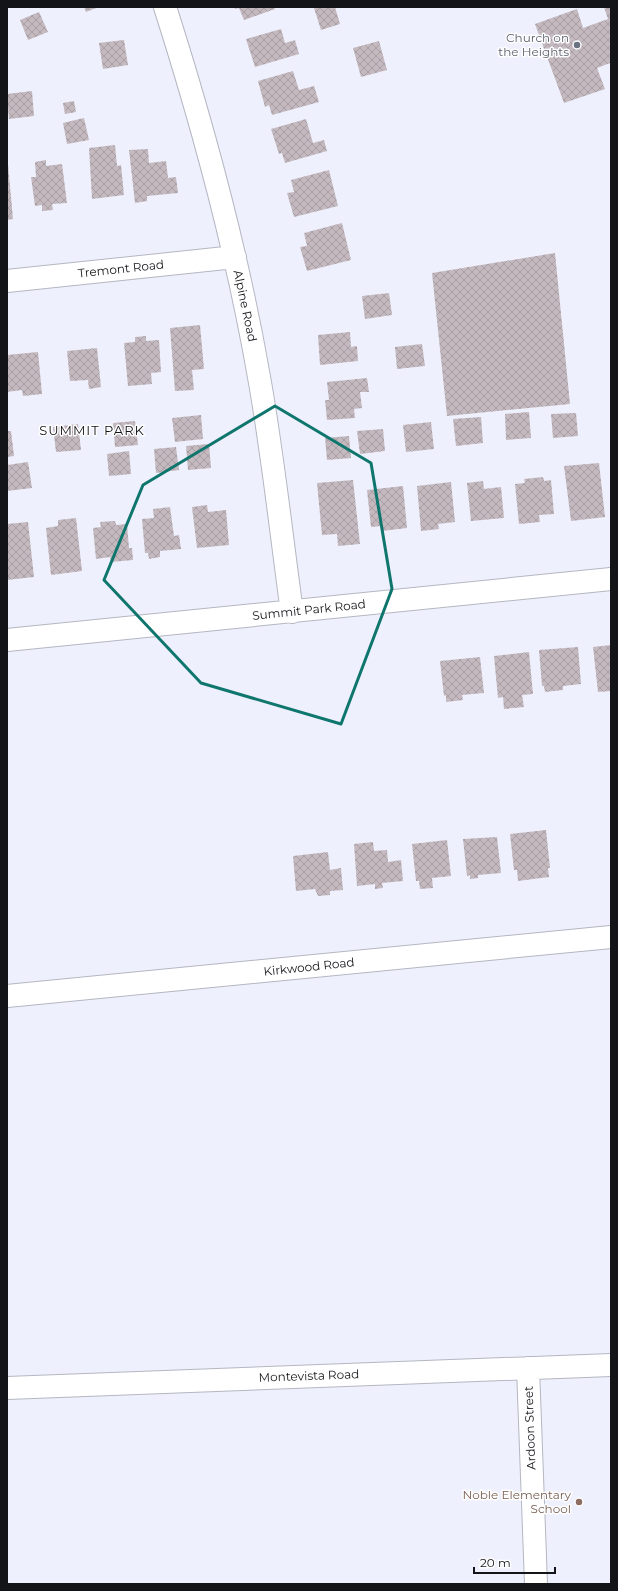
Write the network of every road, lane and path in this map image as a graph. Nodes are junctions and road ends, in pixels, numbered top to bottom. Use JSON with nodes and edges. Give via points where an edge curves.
{"nodes":[{"id":1,"x":165,"y":7,"type":"edge"},
{"id":2,"x":235,"y":257,"type":"junction"},
{"id":3,"x":7,"y":281,"type":"edge"},
{"id":4,"x":611,"y":579,"type":"edge"},
{"id":5,"x":292,"y":612,"type":"junction"},
{"id":6,"x":7,"y":640,"type":"edge"},
{"id":7,"x":611,"y":937,"type":"edge"},
{"id":8,"x":7,"y":996,"type":"edge"},
{"id":9,"x":611,"y":1365,"type":"edge"},
{"id":10,"x":528,"y":1368,"type":"junction"},
{"id":11,"x":7,"y":1388,"type":"edge"},
{"id":12,"x":536,"y":1584,"type":"edge"}],
"edges":[{"from":1,"to":2,"type":"street","name":"Alpine Road","via":[[209,152]]},
{"from":2,"to":3,"type":"street","name":"Tremont Road"},
{"from":2,"to":5,"type":"street","name":"Alpine Road","via":[[263,399]]},
{"from":4,"to":5,"type":"street","name":"Summit Park Road"},
{"from":5,"to":6,"type":"street","name":"Summit Park Road"},
{"from":7,"to":8,"type":"street","name":"Kirkwood Road"},
{"from":9,"to":10,"type":"street","name":"Montevista Road"},
{"from":10,"to":11,"type":"street","name":"Montevista Road"},
{"from":10,"to":12,"type":"street","name":"Ardoon Street"}]}
